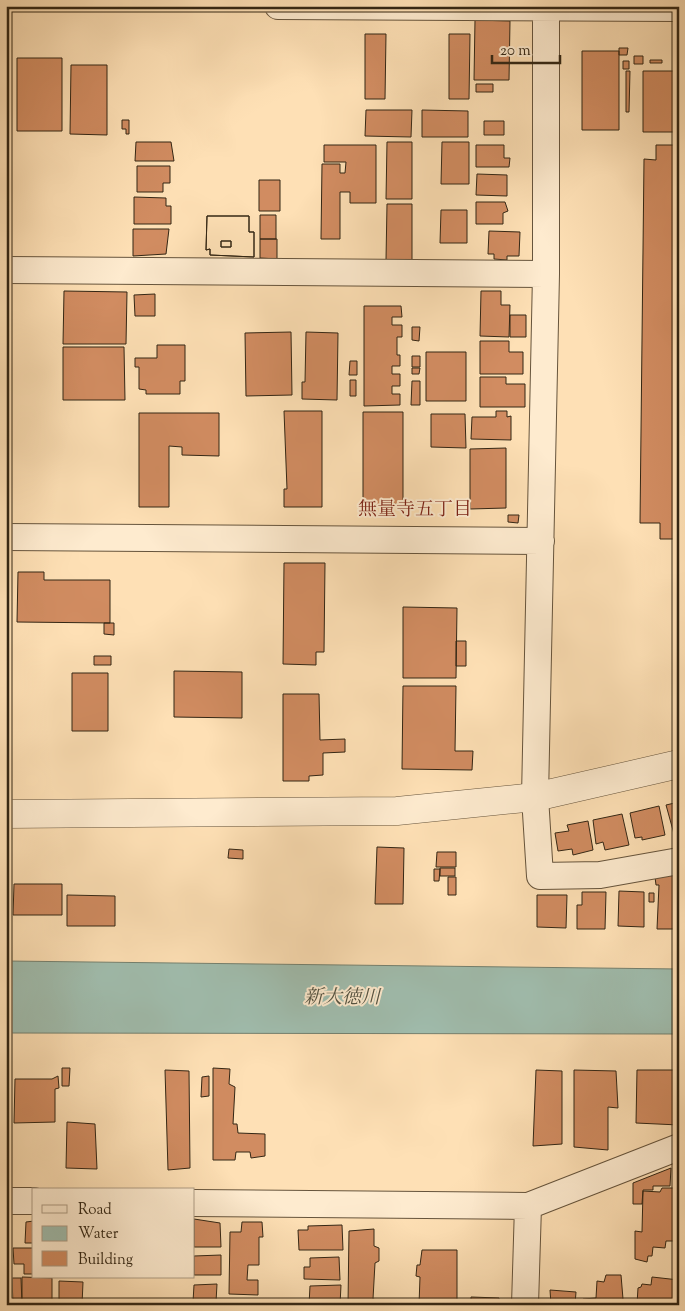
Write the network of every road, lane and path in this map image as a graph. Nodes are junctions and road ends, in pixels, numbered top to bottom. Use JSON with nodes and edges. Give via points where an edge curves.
{"nodes":[{"id":1,"x":278,"y":6,"type":"edge"},
{"id":2,"x":679,"y":8,"type":"edge"},
{"id":3,"x":546,"y":9,"type":"junction"},
{"id":4,"x":6,"y":270,"type":"edge"},
{"id":5,"x":546,"y":274,"type":"junction"},
{"id":6,"x":6,"y":537,"type":"edge"},
{"id":7,"x":541,"y":541,"type":"junction"},
{"id":8,"x":679,"y":764,"type":"edge"},
{"id":9,"x":535,"y":797,"type":"junction"},
{"id":10,"x":6,"y":814,"type":"edge"},
{"id":11,"x":679,"y":862,"type":"edge"},
{"id":12,"x":679,"y":1147,"type":"edge"},
{"id":13,"x":6,"y":1201,"type":"edge"},
{"id":14,"x":32,"y":1201,"type":"edge"},
{"id":15,"x":195,"y":1203,"type":"edge"},
{"id":16,"x":528,"y":1206,"type":"junction"},
{"id":17,"x":525,"y":1305,"type":"edge"}],
"edges":[{"from":1,"to":3,"type":"street"},
{"from":2,"to":3,"type":"street"},
{"from":3,"to":5,"type":"street"},
{"from":4,"to":5,"type":"street"},
{"from":5,"to":7,"type":"street"},
{"from":6,"to":7,"type":"street"},
{"from":7,"to":9,"type":"street"},
{"from":8,"to":9,"type":"street"},
{"from":9,"to":10,"type":"street","via":[[397,811]]},
{"from":9,"to":11,"type":"street","via":[[540,876],[600,875]]},
{"from":12,"to":16,"type":"street"},
{"from":13,"to":14,"type":"street"},
{"from":15,"to":16,"type":"street"},
{"from":16,"to":17,"type":"street"}]}
